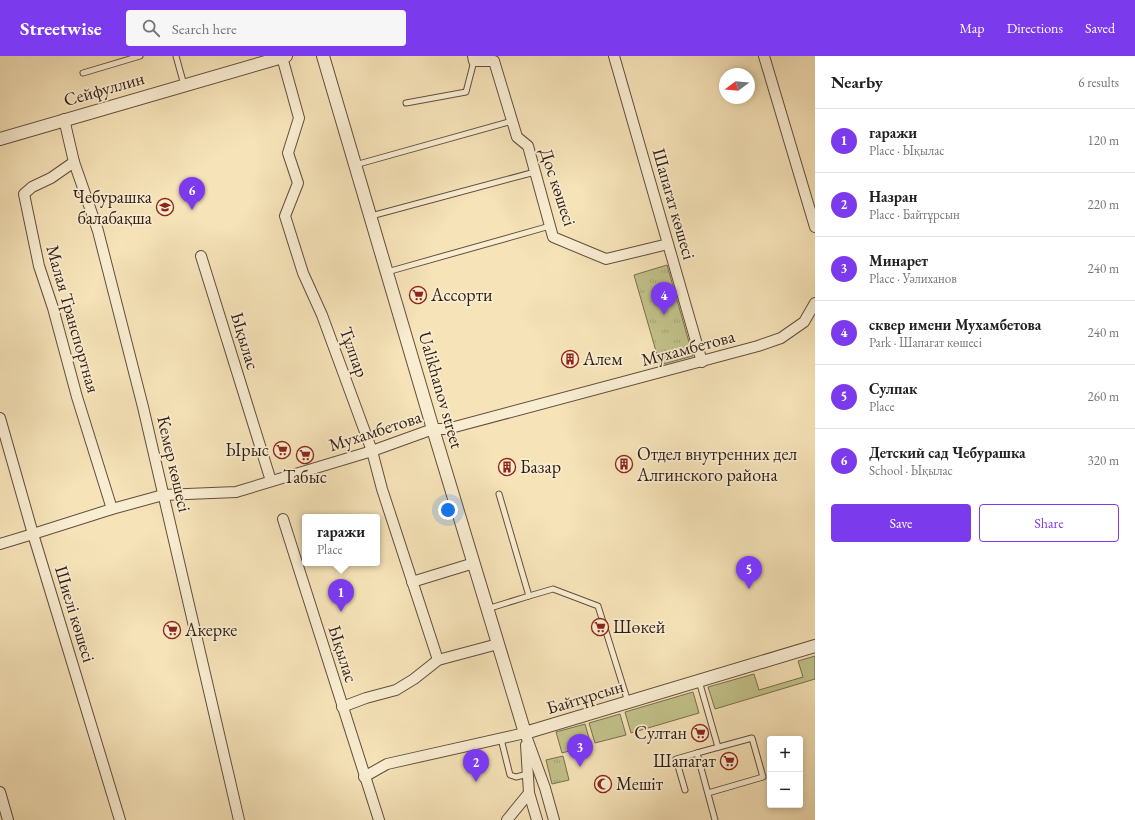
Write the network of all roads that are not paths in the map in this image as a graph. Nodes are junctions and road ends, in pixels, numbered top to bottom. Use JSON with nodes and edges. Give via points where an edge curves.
{"nodes":[{"id":1,"x":140,"y":56,"type":"edge"},
{"id":2,"x":176,"y":56,"type":"edge"},
{"id":3,"x":324,"y":56,"type":"edge"},
{"id":4,"x":614,"y":56,"type":"edge"},
{"id":5,"x":764,"y":56,"type":"edge"},
{"id":6,"x":284,"y":57,"type":"edge"},
{"id":7,"x":474,"y":58,"type":"edge"},
{"id":8,"x":83,"y":73,"type":"dead end"},
{"id":9,"x":184,"y":85,"type":"junction"},
{"id":10,"x":406,"y":103,"type":"dead end"},
{"id":11,"x":64,"y":119,"type":"junction"},
{"id":12,"x":512,"y":121,"type":"junction"},
{"id":13,"x":0,"y":139,"type":"edge"},
{"id":14,"x":74,"y":162,"type":"junction"},
{"id":15,"x":356,"y":165,"type":"junction"},
{"id":16,"x":535,"y":172,"type":"junction"},
{"id":17,"x":371,"y":216,"type":"junction"},
{"id":18,"x":550,"y":226,"type":"junction"},
{"id":19,"x":815,"y":227,"type":"edge"},
{"id":20,"x":668,"y":244,"type":"junction"},
{"id":21,"x":201,"y":256,"type":"dead end"},
{"id":22,"x":387,"y":272,"type":"junction"},
{"id":23,"x":815,"y":304,"type":"edge"},
{"id":24,"x":702,"y":362,"type":"junction"},
{"id":25,"x":0,"y":418,"type":"edge"},
{"id":26,"x":433,"y":429,"type":"junction"},
{"id":27,"x":372,"y":451,"type":"junction"},
{"id":28,"x":271,"y":481,"type":"junction"},
{"id":29,"x":499,"y":494,"type":"dead end"},
{"id":30,"x":163,"y":495,"type":"junction"},
{"id":31,"x":112,"y":509,"type":"junction"},
{"id":32,"x":283,"y":519,"type":"dead end"},
{"id":33,"x":33,"y":534,"type":"junction"},
{"id":34,"x":0,"y":544,"type":"edge"},
{"id":35,"x":474,"y":563,"type":"junction"},
{"id":36,"x":412,"y":582,"type":"junction"},
{"id":37,"x":529,"y":596,"type":"junction"},
{"id":38,"x":488,"y":609,"type":"junction"},
{"id":39,"x":498,"y":644,"type":"junction"},
{"id":40,"x":815,"y":646,"type":"edge"},
{"id":41,"x":438,"y":660,"type":"junction"},
{"id":42,"x":699,"y":681,"type":"junction"},
{"id":43,"x":628,"y":702,"type":"junction"},
{"id":44,"x":342,"y":707,"type":"junction"},
{"id":45,"x":525,"y":733,"type":"junction"},
{"id":46,"x":501,"y":739,"type":"junction"},
{"id":47,"x":718,"y":748,"type":"junction"},
{"id":48,"x":697,"y":753,"type":"junction"},
{"id":49,"x":528,"y":774,"type":"junction"},
{"id":50,"x":364,"y":777,"type":"junction"},
{"id":51,"x":685,"y":790,"type":"dead end"},
{"id":52,"x":0,"y":792,"type":"edge"},
{"id":53,"x":529,"y":793,"type":"junction"},
{"id":54,"x":708,"y":793,"type":"junction"},
{"id":55,"x":8,"y":820,"type":"edge"},
{"id":56,"x":120,"y":820,"type":"edge"},
{"id":57,"x":239,"y":820,"type":"edge"},
{"id":58,"x":379,"y":820,"type":"edge"},
{"id":59,"x":507,"y":820,"type":"edge"},
{"id":60,"x":537,"y":820,"type":"edge"},
{"id":61,"x":554,"y":820,"type":"edge"},
{"id":62,"x":716,"y":820,"type":"edge"}],
"edges":[{"from":1,"to":8,"type":"lane"},
{"from":2,"to":9,"type":"lane"},
{"from":3,"to":15,"type":"street","name":"Ualikhanov street"},
{"from":4,"to":20,"type":"street","name":"Шапагат көшесі"},
{"from":5,"to":19,"type":"street"},
{"from":6,"to":9,"type":"street","name":"Сейфуллин"},
{"from":6,"to":27,"type":"street","name":"Тұлпар","via":[[299,118],[288,153],[298,183],[285,216],[302,273],[322,316]]},
{"from":7,"to":10,"type":"lane","via":[[466,92]]},
{"from":7,"to":12,"type":"street","name":"Дос көшесі","via":[[494,61]]},
{"from":9,"to":11,"type":"street","name":"Сейфуллин"},
{"from":11,"to":13,"type":"street","name":"Сейфуллин"},
{"from":11,"to":14,"type":"street","name":"Кемер көшесі"},
{"from":12,"to":15,"type":"lane"},
{"from":12,"to":16,"type":"street","name":"Дос көшесі","via":[[517,137],[528,146]]},
{"from":14,"to":30,"type":"street","name":"Кемер көшесі","via":[[98,231]]},
{"from":14,"to":31,"type":"street","name":"Малая Транспортная","via":[[24,194],[39,266]]},
{"from":15,"to":17,"type":"street","name":"Ualikhanov street"},
{"from":16,"to":17,"type":"lane"},
{"from":16,"to":18,"type":"street","name":"Дос көшесі"},
{"from":17,"to":22,"type":"street","name":"Ualikhanov street"},
{"from":18,"to":20,"type":"street","name":"Дос көшесі","via":[[553,237],[606,259]]},
{"from":18,"to":22,"type":"lane"},
{"from":20,"to":24,"type":"street","name":"Шапагат көшесі"},
{"from":21,"to":28,"type":"street","name":"Ықылас"},
{"from":22,"to":26,"type":"street","name":"Ualikhanov street"},
{"from":23,"to":24,"type":"street","name":"Мухамбетова","via":[[804,322],[781,338]]},
{"from":24,"to":26,"type":"street","name":"Мухамбетова","via":[[447,429]]},
{"from":25,"to":33,"type":"street","name":"Шиелі көшесі"},
{"from":26,"to":27,"type":"street","name":"Мухамбетова"},
{"from":26,"to":35,"type":"street","name":"Ualikhanov street"},
{"from":27,"to":28,"type":"street","name":"Мухамбетова"},
{"from":27,"to":36,"type":"street","name":"Тұлпар"},
{"from":28,"to":30,"type":"street","name":"Мухамбетова","via":[[236,492]]},
{"from":29,"to":37,"type":"lane"},
{"from":30,"to":31,"type":"street","name":"Мухамбетова"},
{"from":30,"to":57,"type":"street","name":"Кемер көшесі"},
{"from":31,"to":33,"type":"street","name":"Мухамбетова"},
{"from":32,"to":44,"type":"street","name":"Ықылас"},
{"from":33,"to":34,"type":"street","name":"Мухамбетова"},
{"from":33,"to":56,"type":"street","name":"Шиелі көшесі"},
{"from":35,"to":36,"type":"street"},
{"from":35,"to":38,"type":"street","name":"Ualikhanov street"},
{"from":36,"to":41,"type":"street","name":"Тұлпар"},
{"from":37,"to":38,"type":"lane"},
{"from":37,"to":43,"type":"lane","via":[[554,589],[598,606]]},
{"from":38,"to":39,"type":"street","name":"Ualikhanov street"},
{"from":39,"to":41,"type":"street"},
{"from":39,"to":45,"type":"street","name":"Ualikhanov street"},
{"from":40,"to":42,"type":"street","name":"Байтұрсын"},
{"from":41,"to":44,"type":"street","via":[[396,690]]},
{"from":42,"to":43,"type":"street","name":"Байтұрсын"},
{"from":42,"to":47,"type":"lane"},
{"from":43,"to":45,"type":"street","name":"Байтұрсын"},
{"from":44,"to":50,"type":"street","name":"Ықылас"},
{"from":45,"to":46,"type":"street","name":"Байтұрсын"},
{"from":45,"to":49,"type":"street"},
{"from":45,"to":61,"type":"street"},
{"from":46,"to":49,"type":"lane","via":[[510,775],[516,778]]},
{"from":46,"to":50,"type":"street","name":"Байтұрсын","via":[[388,764]]},
{"from":47,"to":48,"type":"lane"},
{"from":47,"to":54,"type":"lane","via":[[752,738],[763,777]]},
{"from":48,"to":51,"type":"lane","via":[[676,759]]},
{"from":48,"to":54,"type":"lane"},
{"from":49,"to":53,"type":"street"},
{"from":50,"to":58,"type":"street","name":"Ықылас"},
{"from":52,"to":55,"type":"street"},
{"from":53,"to":59,"type":"street"},
{"from":53,"to":60,"type":"street"},
{"from":54,"to":62,"type":"lane"}]}
